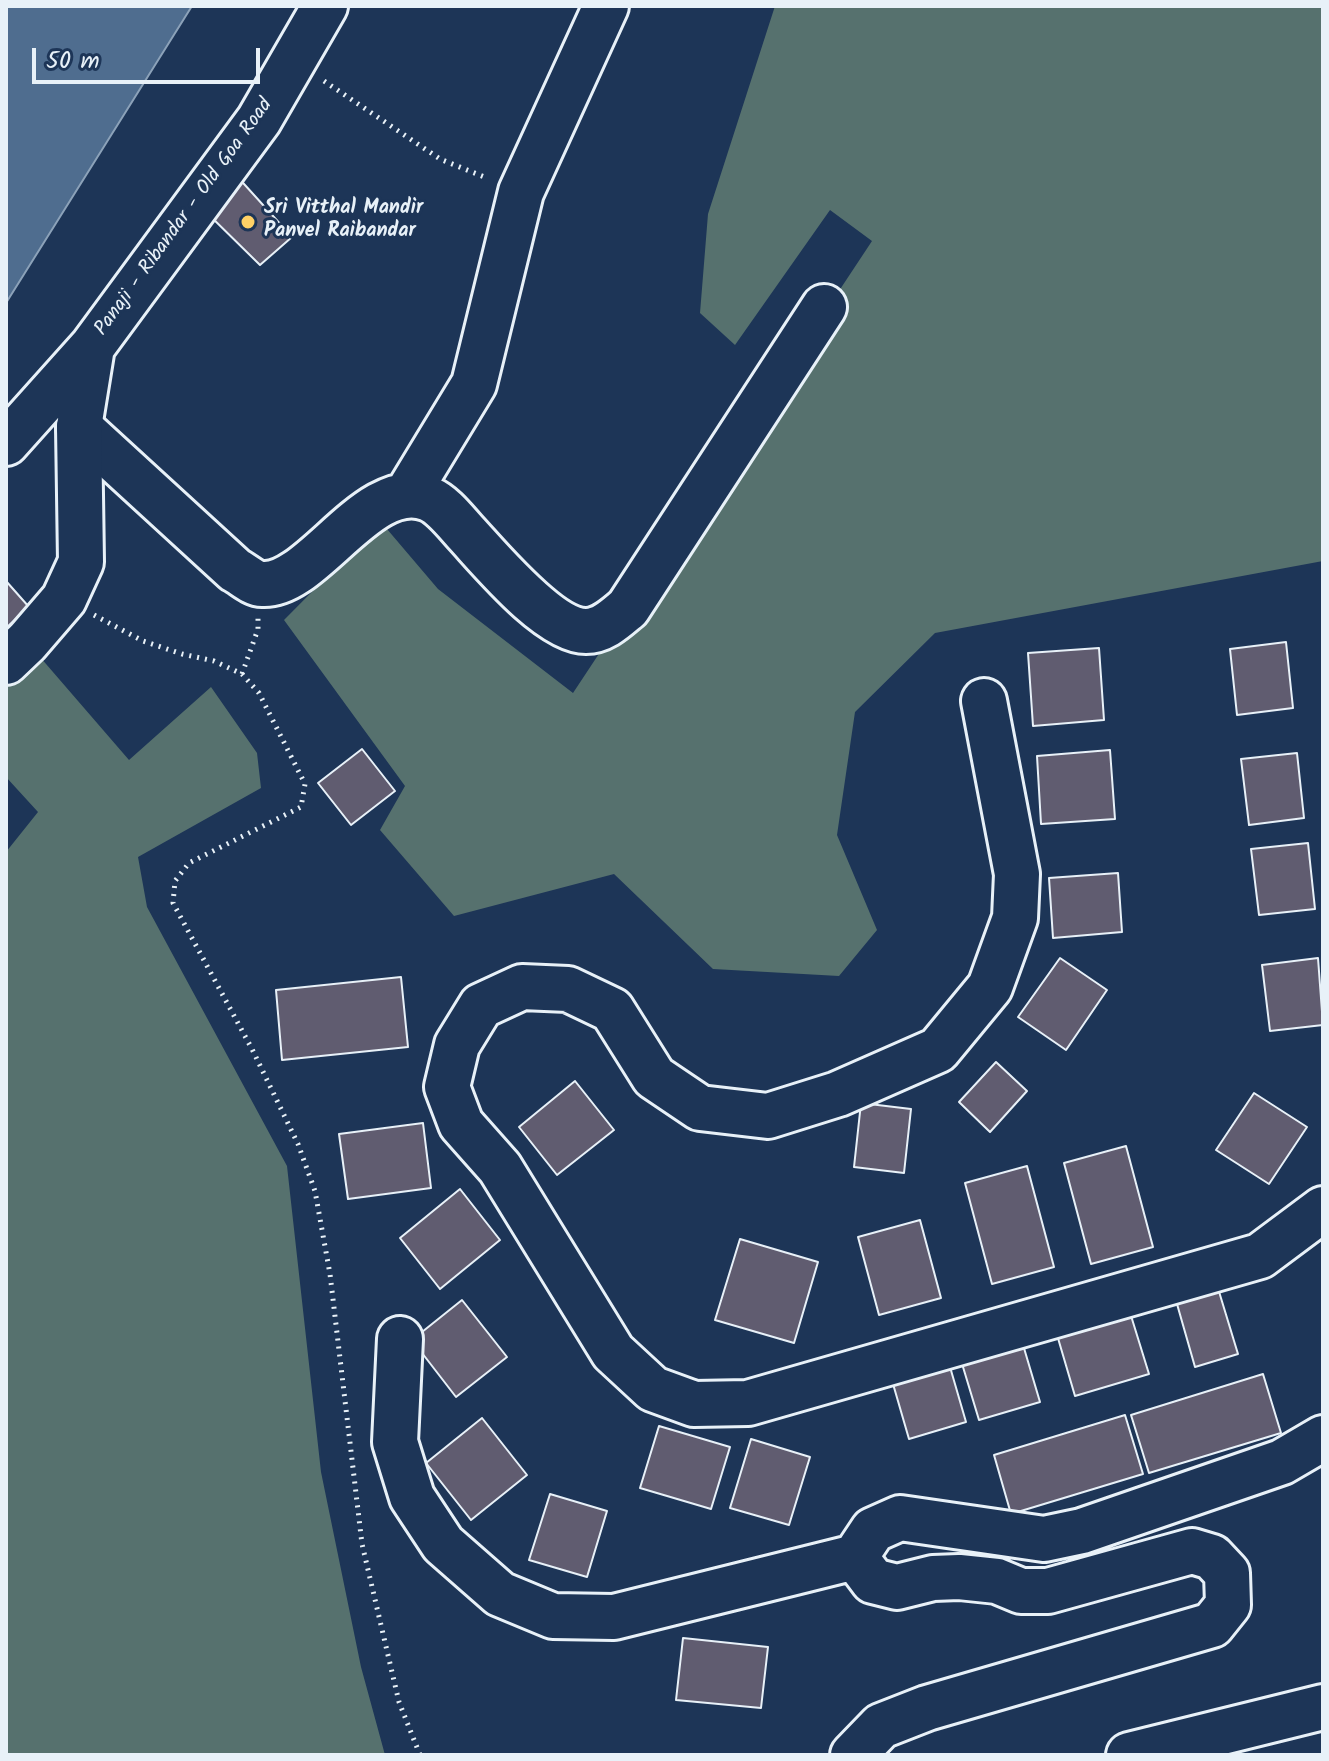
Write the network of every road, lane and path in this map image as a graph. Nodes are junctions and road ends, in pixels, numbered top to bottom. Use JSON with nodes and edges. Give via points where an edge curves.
{"nodes":[{"id":1,"x":325,"y":6,"type":"edge"},
{"id":2,"x":606,"y":6,"type":"edge"},
{"id":3,"x":294,"y":60,"type":"junction"},
{"id":4,"x":521,"y":192,"type":"junction"},
{"id":5,"x":824,"y":307,"type":"dead end"},
{"id":6,"x":92,"y":347,"type":"junction"},
{"id":7,"x":79,"y":427,"type":"junction"},
{"id":8,"x":6,"y":443,"type":"edge"},
{"id":9,"x":406,"y":496,"type":"junction"},
{"id":10,"x":259,"y":585,"type":"junction"},
{"id":11,"x":64,"y":599,"type":"junction"},
{"id":12,"x":6,"y":662,"type":"edge"},
{"id":13,"x":242,"y":674,"type":"junction"},
{"id":14,"x":984,"y":701,"type":"dead end"},
{"id":15,"x":1321,"y":1217,"type":"edge"},
{"id":16,"x":400,"y":1339,"type":"dead end"},
{"id":17,"x":1323,"y":1438,"type":"edge"},
{"id":18,"x":1282,"y":1462,"type":"junction"},
{"id":19,"x":1323,"y":1474,"type":"edge"},
{"id":20,"x":855,"y":1557,"type":"junction"},
{"id":21,"x":1323,"y":1707,"type":"edge"},
{"id":22,"x":420,"y":1755,"type":"edge"},
{"id":23,"x":853,"y":1755,"type":"edge"},
{"id":24,"x":1129,"y":1755,"type":"edge"}],
"edges":[{"from":1,"to":3,"type":"street","name":"Panaji - Ribandar - Old Goa Road"},
{"from":2,"to":4,"type":"street"},
{"from":3,"to":4,"type":"path","via":[[440,159]]},
{"from":3,"to":6,"type":"street","name":"Panaji - Ribandar - Old Goa Road","via":[[259,120]]},
{"from":4,"to":9,"type":"street","via":[[474,384]]},
{"from":5,"to":9,"type":"street","via":[[628,608],[607,625],[587,631],[566,626],[522,592],[449,515],[429,499]]},
{"from":6,"to":7,"type":"street","name":"Panaji - Ribandar - Old Goa Road"},
{"from":6,"to":8,"type":"street","name":"Panaji - Ribandar - Old Goa Road"},
{"from":7,"to":10,"type":"street","via":[[235,570]]},
{"from":7,"to":11,"type":"street","name":"Panaji - Ribandar - Old Goa Road","via":[[81,562]]},
{"from":9,"to":10,"type":"street","via":[[382,502],[283,582]]},
{"from":10,"to":13,"type":"path","via":[[258,629]]},
{"from":11,"to":12,"type":"street","name":"Panaji - Ribandar - Old Goa Road"},
{"from":11,"to":13,"type":"path","via":[[143,641]]},
{"from":13,"to":22,"type":"path","via":[[259,693],[305,784],[301,807],[189,863],[175,881],[173,903],[252,1049],[315,1191],[362,1544],[399,1702]]},
{"from":14,"to":15,"type":"street","via":[[1017,874],[1015,918],[990,987],[938,1050],[838,1094],[768,1116],[700,1108],[654,1077],[612,1010],[568,989],[522,987],[481,1006],[457,1045],[447,1087],[461,1124],[500,1168],[613,1352],[653,1389],[694,1404],[748,1403],[1260,1256]]},
{"from":16,"to":20,"type":"street","via":[[395,1442],[412,1497],[443,1544],[500,1594],[553,1616],[614,1617]]},
{"from":17,"to":18,"type":"street"},
{"from":18,"to":19,"type":"street","via":[[1308,1478]]},
{"from":18,"to":20,"type":"street","via":[[1082,1531],[1044,1539],[900,1518],[873,1530]]},
{"from":20,"to":23,"type":"street","via":[[873,1581],[897,1587],[959,1577],[997,1581],[1021,1591],[1048,1591],[1192,1551],[1212,1557],[1227,1573],[1228,1605],[1212,1625],[881,1726]]},
{"from":21,"to":24,"type":"street"}]}
